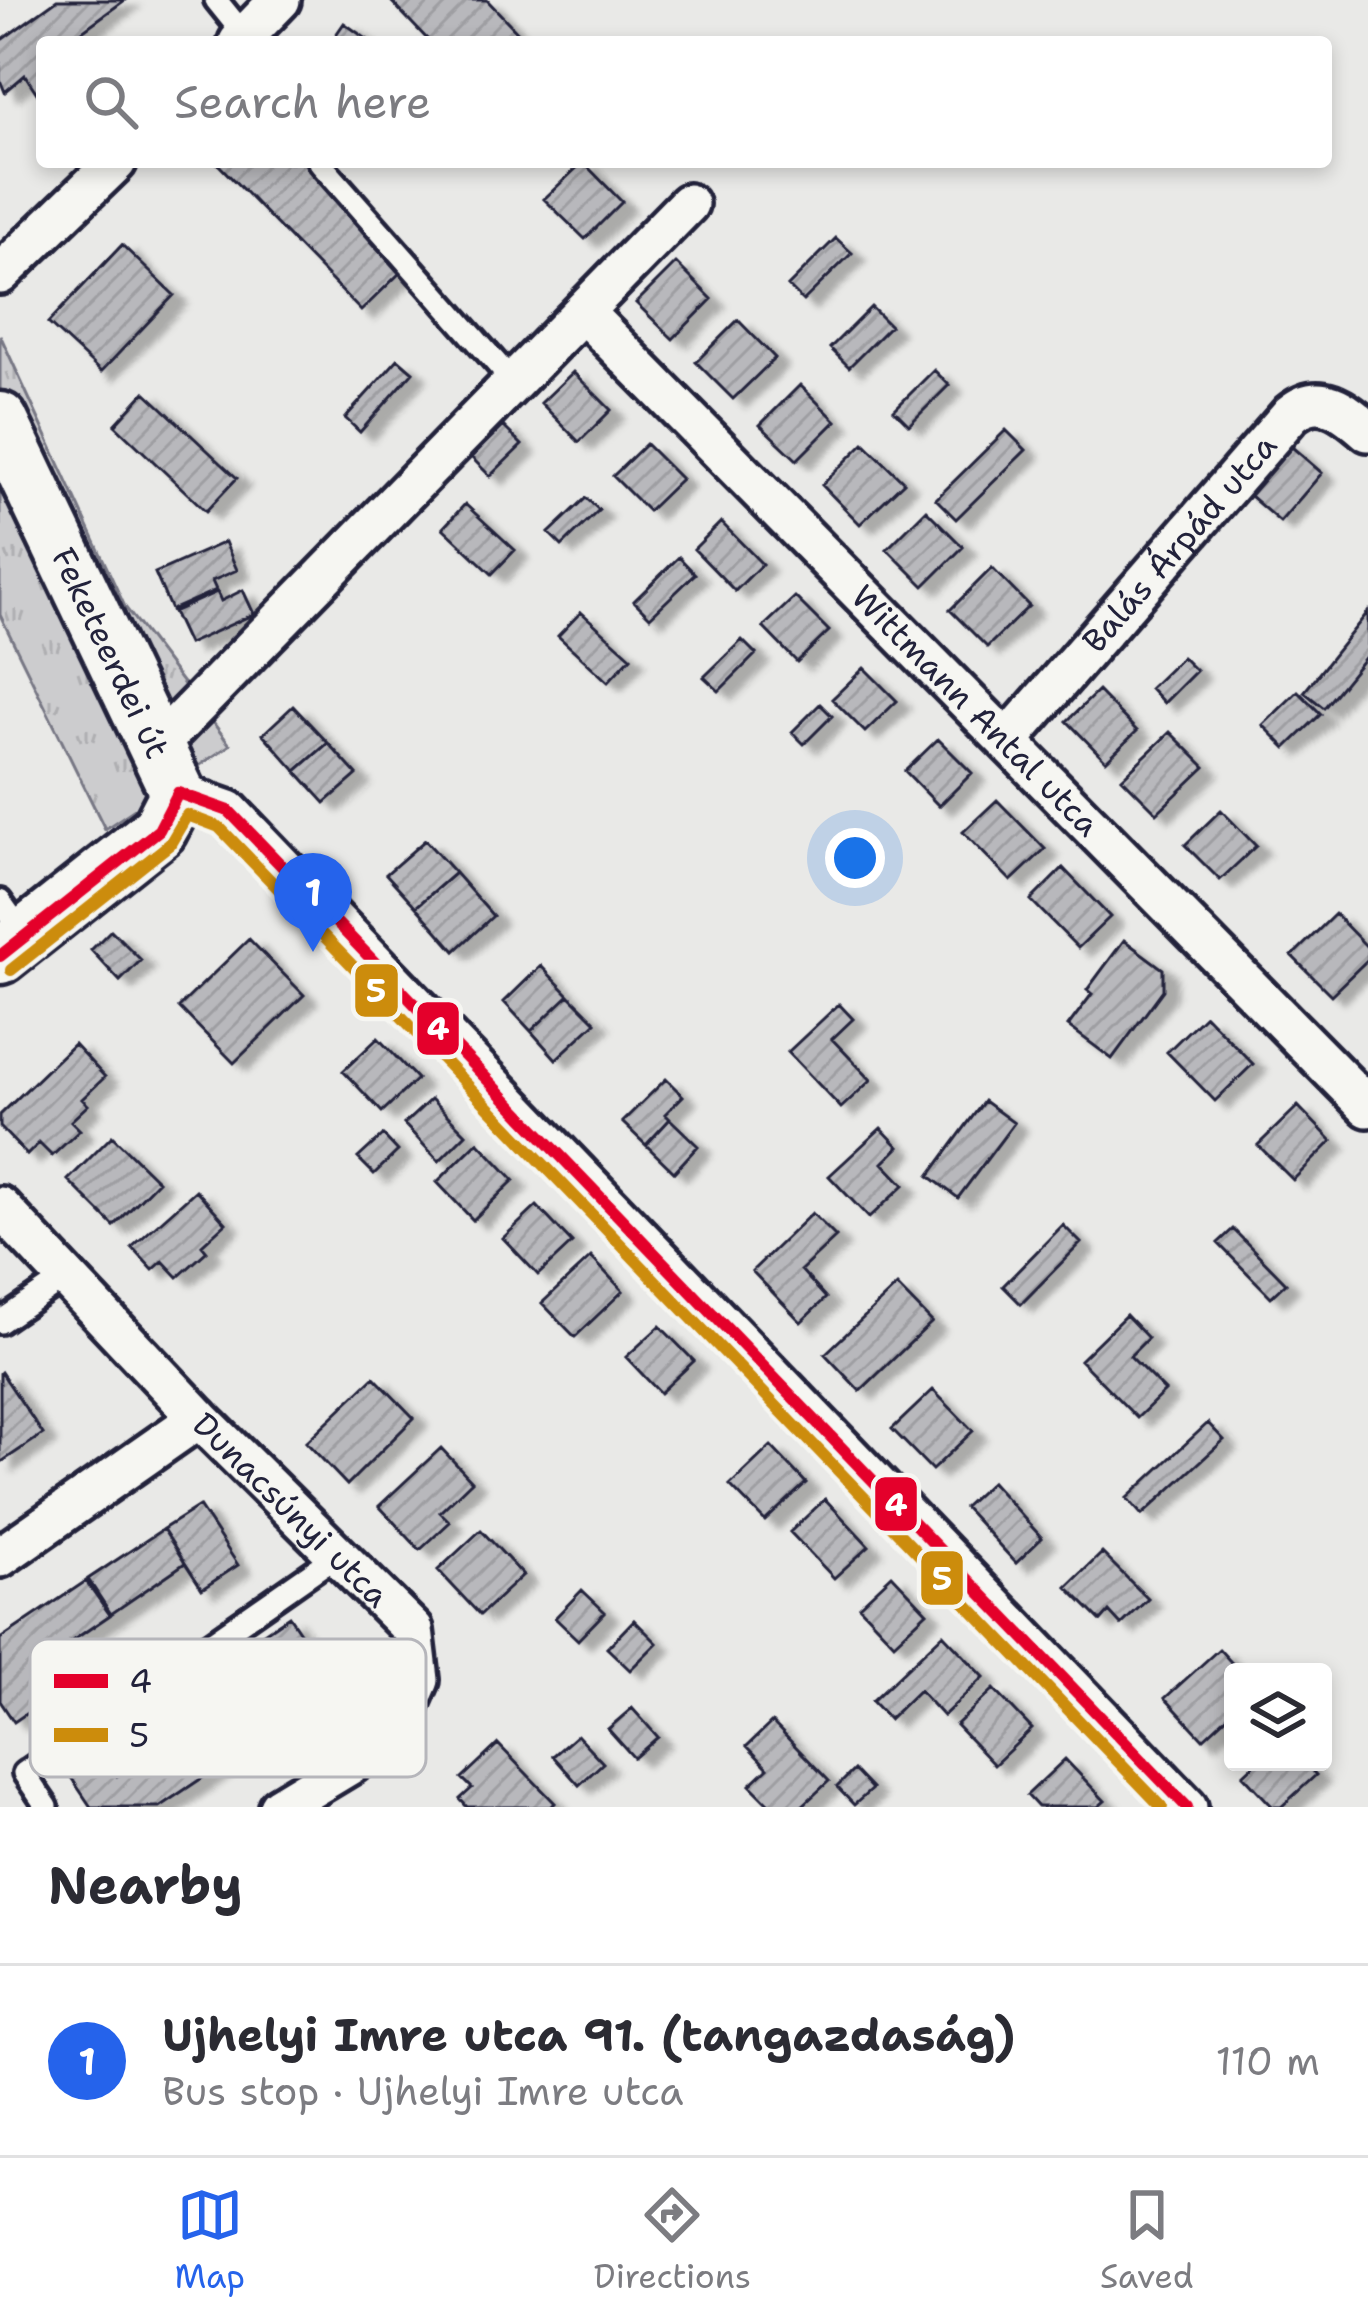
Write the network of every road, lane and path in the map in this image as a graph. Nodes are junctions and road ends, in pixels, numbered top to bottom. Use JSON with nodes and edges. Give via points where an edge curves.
{"nodes":[{"id":1,"x":216,"y":0,"type":"edge"},
{"id":2,"x":280,"y":0,"type":"edge"},
{"id":3,"x":240,"y":36,"type":"edge"},
{"id":4,"x":245,"y":36,"type":"edge"},
{"id":5,"x":110,"y":168,"type":"edge"},
{"id":6,"x":324,"y":168,"type":"edge"},
{"id":7,"x":688,"y":204,"type":"dead end"},
{"id":8,"x":0,"y":274,"type":"edge"},
{"id":9,"x":584,"y":313,"type":"junction"},
{"id":10,"x":514,"y":383,"type":"junction"},
{"id":11,"x":0,"y":420,"type":"edge"},
{"id":12,"x":1368,"y":431,"type":"edge"},
{"id":13,"x":1008,"y":740,"type":"junction"},
{"id":14,"x":167,"y":770,"type":"junction"},
{"id":15,"x":9,"y":931,"type":"edge"},
{"id":16,"x":1368,"y":1107,"type":"edge"},
{"id":17,"x":0,"y":1207,"type":"edge"},
{"id":18,"x":65,"y":1277,"type":"junction"},
{"id":19,"x":0,"y":1322,"type":"edge"},
{"id":20,"x":199,"y":1418,"type":"junction"},
{"id":21,"x":337,"y":1555,"type":"junction"},
{"id":22,"x":0,"y":1557,"type":"edge"},
{"id":23,"x":216,"y":1639,"type":"edge"},
{"id":24,"x":413,"y":1639,"type":"edge"},
{"id":25,"x":30,"y":1769,"type":"edge"},
{"id":26,"x":329,"y":1777,"type":"edge"},
{"id":27,"x":47,"y":1807,"type":"edge"},
{"id":28,"x":279,"y":1807,"type":"edge"},
{"id":29,"x":1187,"y":1807,"type":"edge"}],
"edges":[{"from":1,"to":3,"type":"lane"},
{"from":2,"to":4,"type":"street"},
{"from":5,"to":8,"type":"street"},
{"from":6,"to":10,"type":"lane"},
{"from":7,"to":9,"type":"street"},
{"from":9,"to":10,"type":"street"},
{"from":9,"to":13,"type":"street","name":"Wittmann Antal utca"},
{"from":10,"to":14,"type":"street"},
{"from":11,"to":14,"type":"main road","name":"Feketeerdei út"},
{"from":12,"to":13,"type":"street","name":"Balás Árpád utca","via":[[1326,402],[1291,414]]},
{"from":13,"to":16,"type":"street","name":"Wittmann Antal utca"},
{"from":14,"to":15,"type":"main road","name":"Feketeerdei út","via":[[159,830]]},
{"from":14,"to":29,"type":"street","via":[[229,811]]},
{"from":17,"to":18,"type":"street","name":"Dunacsúnyi utca"},
{"from":18,"to":19,"type":"lane"},
{"from":18,"to":20,"type":"street","name":"Dunacsúnyi utca"},
{"from":20,"to":21,"type":"street","name":"Dunacsúnyi utca"},
{"from":20,"to":22,"type":"street"},
{"from":21,"to":23,"type":"lane"},
{"from":21,"to":24,"type":"street","name":"Dunacsúnyi utca"},
{"from":25,"to":27,"type":"lane","via":[[24,1773]]},
{"from":26,"to":28,"type":"street","name":"Dunacsúnyi utca"}]}
